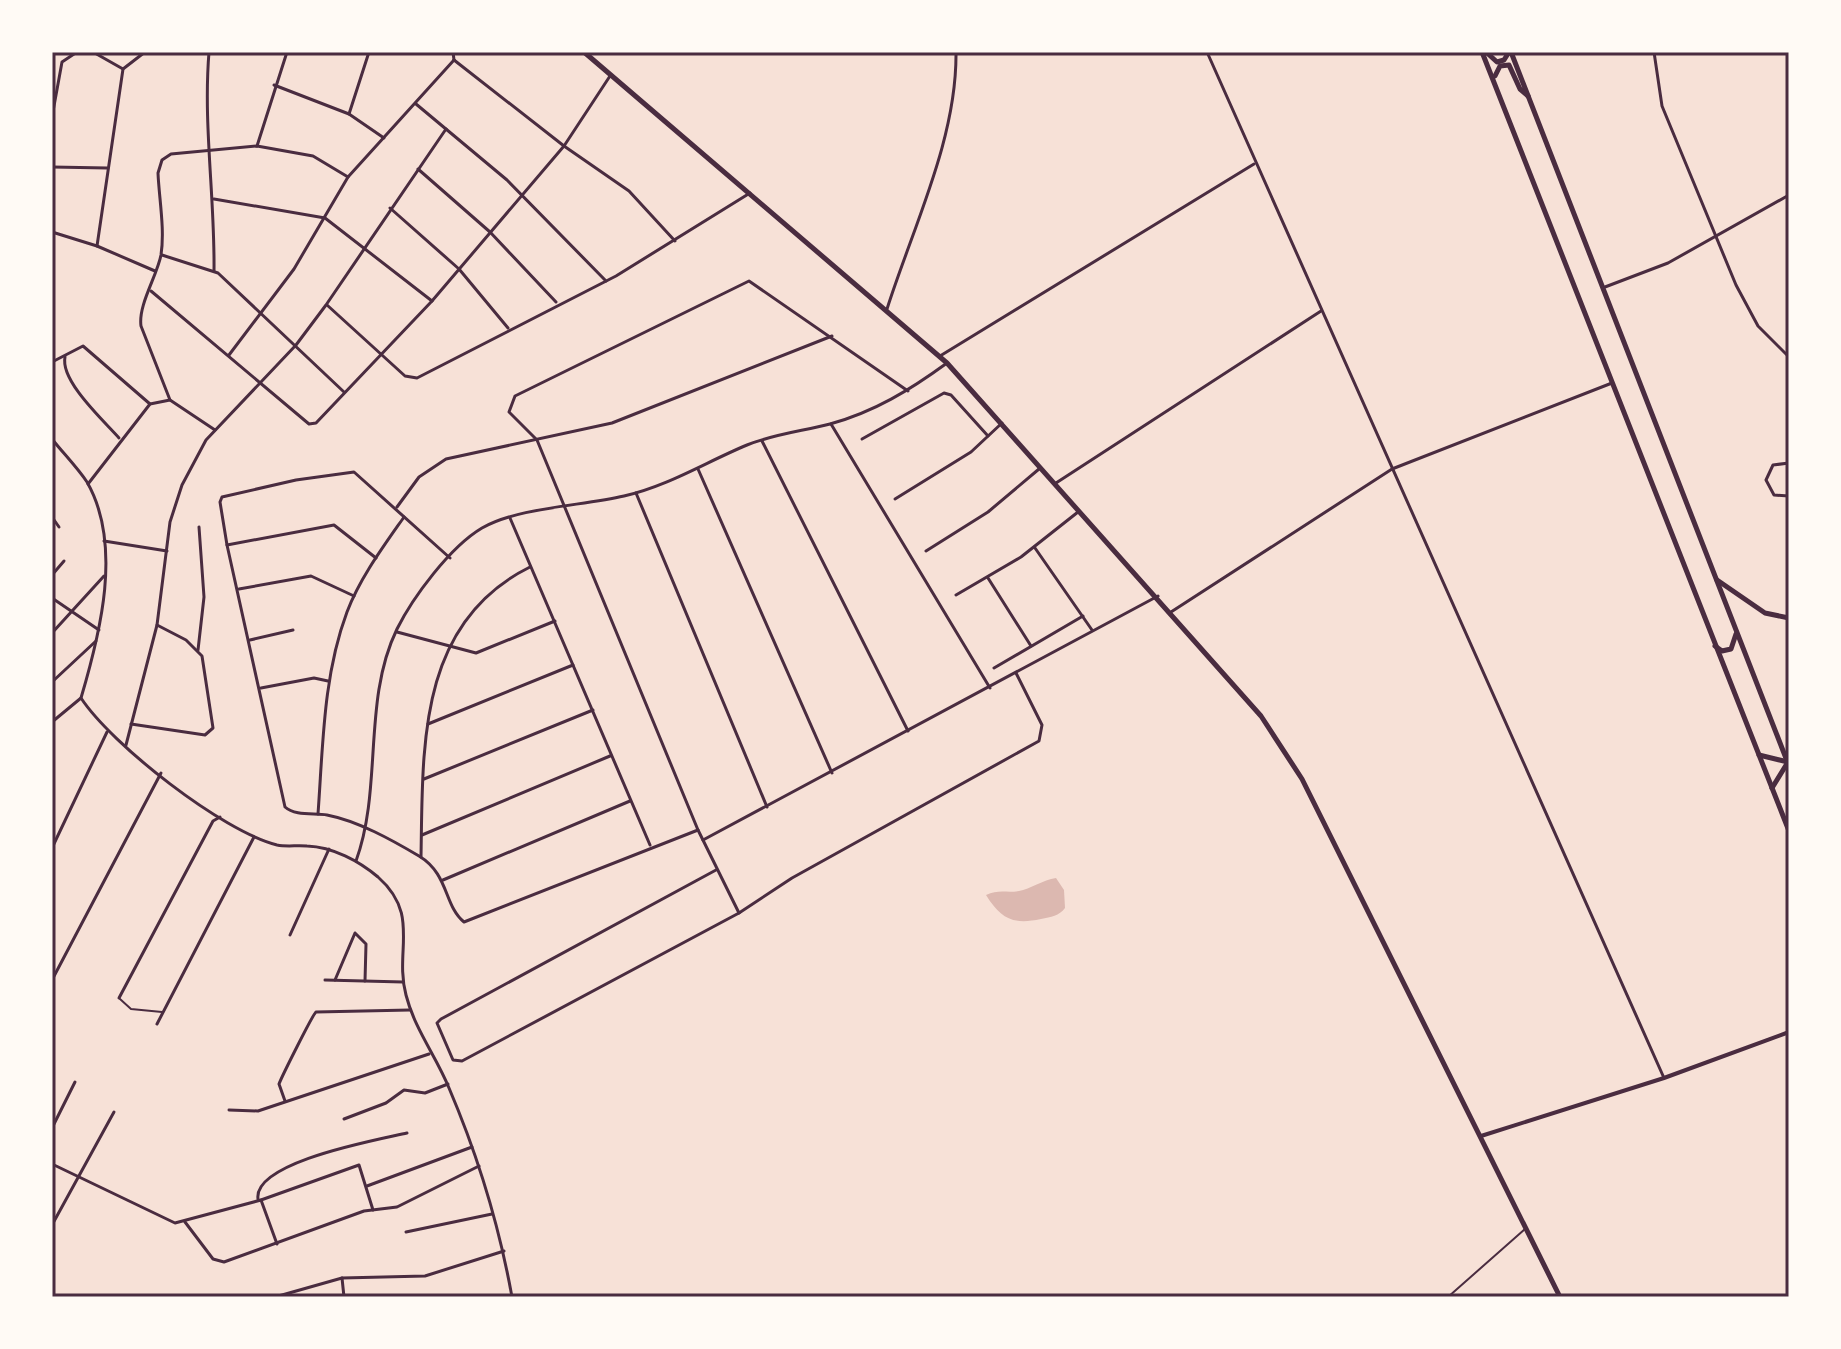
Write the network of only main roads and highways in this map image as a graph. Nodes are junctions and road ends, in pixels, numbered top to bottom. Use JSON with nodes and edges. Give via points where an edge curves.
{"nodes":[{"id":1,"x":584,"y":52,"type":"edge"},
{"id":2,"x":1484,"y":52,"type":"edge"},
{"id":3,"x":1510,"y":52,"type":"edge"},
{"id":4,"x":1494,"y":78,"type":"junction"},
{"id":5,"x":1529,"y":96,"type":"junction"},
{"id":6,"x":1717,"y":580,"type":"junction"},
{"id":7,"x":1789,"y":618,"type":"edge"},
{"id":8,"x":1735,"y":630,"type":"junction"},
{"id":9,"x":1713,"y":642,"type":"junction"},
{"id":10,"x":1759,"y":755,"type":"junction"},
{"id":11,"x":1789,"y":763,"type":"edge"},
{"id":12,"x":1772,"y":788,"type":"junction"},
{"id":13,"x":1789,"y":831,"type":"edge"},
{"id":14,"x":1560,"y":1297,"type":"edge"}],
"edges":[{"from":1,"to":14,"type":"main road","via":[[940,356],[1261,716],[1302,779]]},
{"from":2,"to":3,"type":"main road","via":[[1497,62]]},
{"from":2,"to":4,"type":"main road"},
{"from":3,"to":5,"type":"main road"},
{"from":4,"to":5,"type":"main road","via":[[1500,66],[1509,65]]},
{"from":4,"to":9,"type":"main road"},
{"from":5,"to":6,"type":"main road"},
{"from":6,"to":7,"type":"main road","via":[[1765,613]]},
{"from":6,"to":8,"type":"main road"},
{"from":8,"to":9,"type":"main road","via":[[1731,649],[1722,651]]},
{"from":8,"to":11,"type":"main road"},
{"from":9,"to":10,"type":"main road"},
{"from":10,"to":11,"type":"main road"},
{"from":10,"to":12,"type":"main road"},
{"from":11,"to":12,"type":"main road"},
{"from":12,"to":13,"type":"main road"}]}
